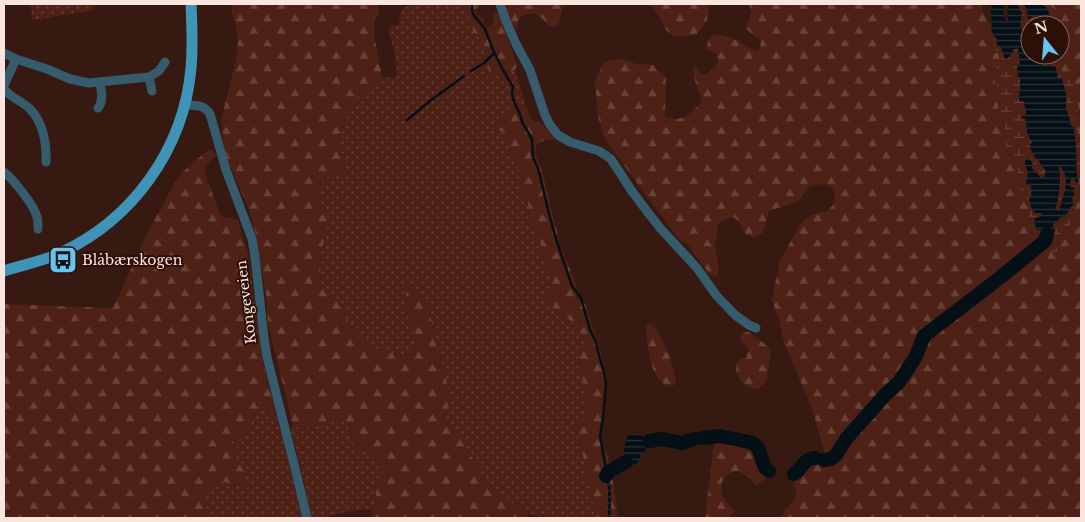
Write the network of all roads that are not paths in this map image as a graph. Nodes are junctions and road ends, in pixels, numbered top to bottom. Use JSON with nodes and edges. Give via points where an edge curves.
{"nodes":[{"id":1,"x":191,"y":4,"type":"edge"},
{"id":2,"x":500,"y":4,"type":"edge"},
{"id":3,"x":4,"y":53,"type":"edge"},
{"id":4,"x":16,"y":59,"type":"junction"},
{"id":5,"x":165,"y":62,"type":"dead end"},
{"id":6,"x":148,"y":77,"type":"junction"},
{"id":7,"x":100,"y":82,"type":"junction"},
{"id":8,"x":4,"y":85,"type":"edge"},
{"id":9,"x":4,"y":89,"type":"edge"},
{"id":10,"x":152,"y":91,"type":"dead end"},
{"id":11,"x":185,"y":105,"type":"junction"},
{"id":12,"x":98,"y":108,"type":"dead end"},
{"id":13,"x":46,"y":162,"type":"dead end"},
{"id":14,"x":4,"y":172,"type":"edge"},
{"id":15,"x":38,"y":229,"type":"dead end"},
{"id":16,"x":4,"y":270,"type":"edge"},
{"id":17,"x":756,"y":328,"type":"dead end"},
{"id":18,"x":307,"y":518,"type":"edge"}],
"edges":[{"from":1,"to":11,"type":"main road","via":[[191,68]]},
{"from":2,"to":17,"type":"street","via":[[530,70],[550,125],[570,142],[599,151],[611,159],[649,214],[697,268],[716,295],[735,315]]},
{"from":3,"to":4,"type":"street"},
{"from":4,"to":7,"type":"street","via":[[70,79]]},
{"from":4,"to":8,"type":"street"},
{"from":5,"to":6,"type":"street","via":[[159,71]]},
{"from":6,"to":7,"type":"street"},
{"from":6,"to":10,"type":"street"},
{"from":7,"to":12,"type":"street"},
{"from":9,"to":13,"type":"street","via":[[37,118],[47,149]]},
{"from":11,"to":16,"type":"main road","via":[[160,165],[134,199],[112,220],[60,253]]},
{"from":11,"to":18,"type":"street","name":"Kongeveien","via":[[202,106],[210,114],[226,170],[252,239],[267,357]]},
{"from":14,"to":15,"type":"street","via":[[33,207]]}]}
